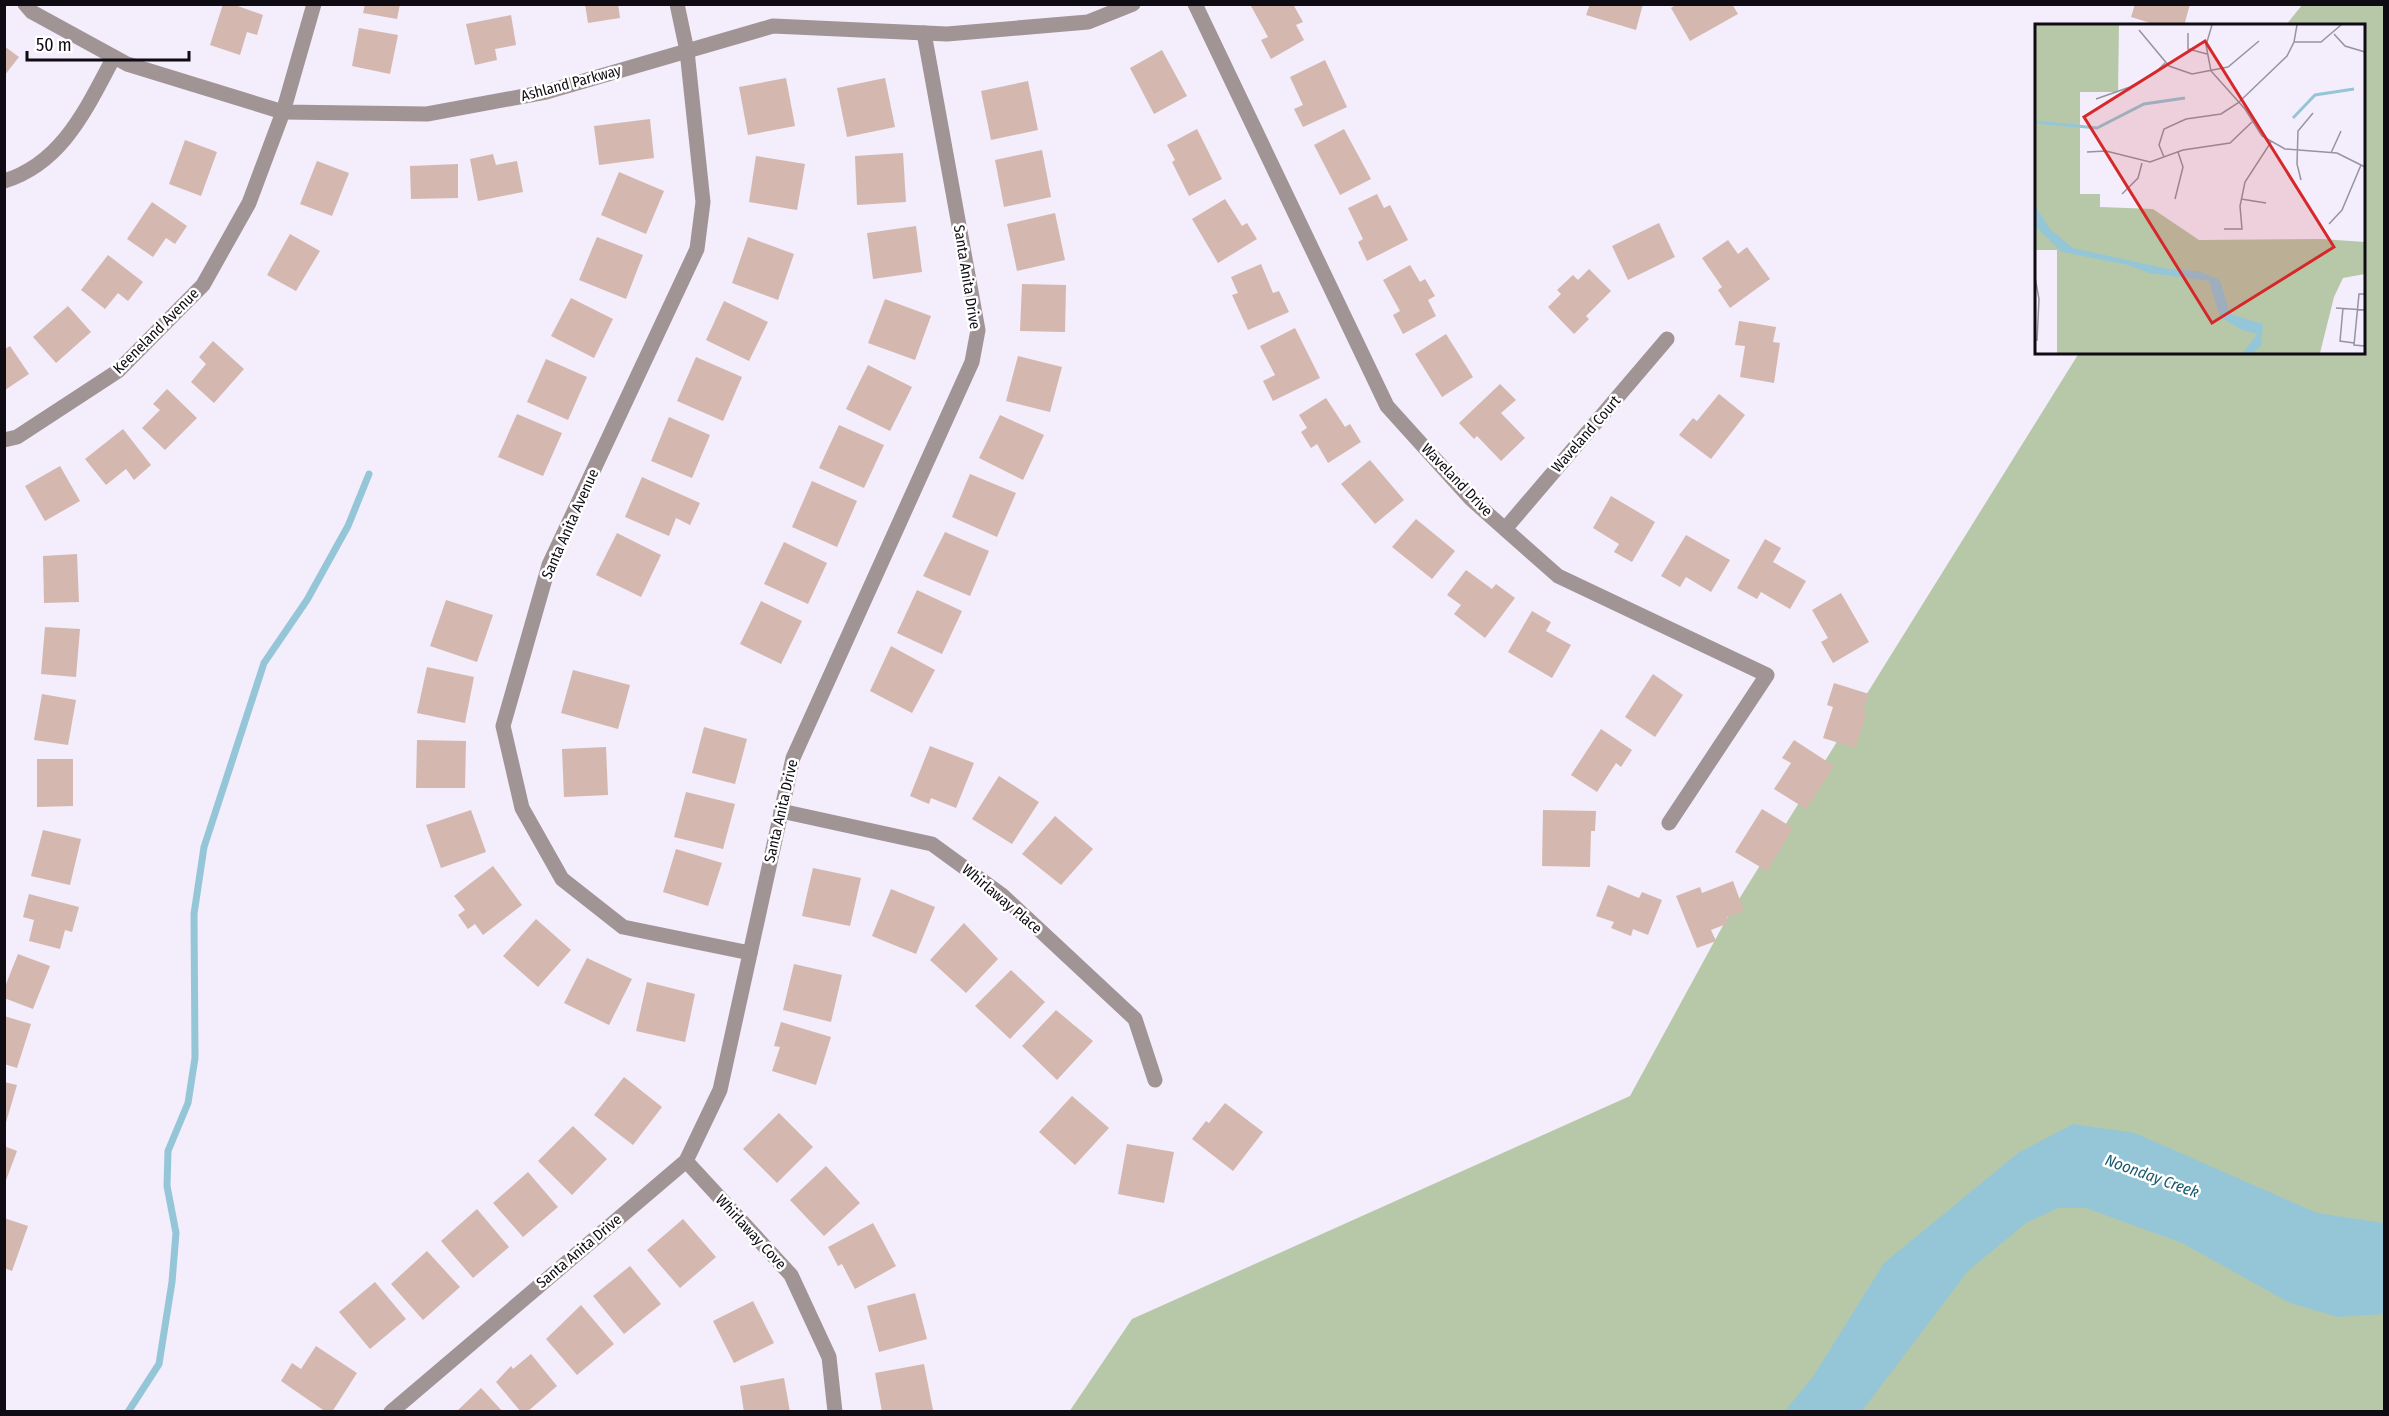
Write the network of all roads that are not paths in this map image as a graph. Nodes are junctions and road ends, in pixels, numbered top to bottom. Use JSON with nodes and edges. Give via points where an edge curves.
{"nodes":[{"id":1,"x":25,"y":4,"type":"edge"},
{"id":2,"x":314,"y":4,"type":"edge"},
{"id":3,"x":676,"y":4,"type":"edge"},
{"id":4,"x":1133,"y":4,"type":"edge"},
{"id":5,"x":1195,"y":4,"type":"edge"},
{"id":6,"x":924,"y":33,"type":"junction"},
{"id":7,"x":687,"y":51,"type":"junction"},
{"id":8,"x":114,"y":57,"type":"junction"},
{"id":9,"x":282,"y":112,"type":"junction"},
{"id":10,"x":4,"y":181,"type":"edge"},
{"id":11,"x":1667,"y":339,"type":"dead end"},
{"id":12,"x":4,"y":440,"type":"edge"},
{"id":13,"x":1505,"y":529,"type":"junction"},
{"id":14,"x":781,"y":811,"type":"junction"},
{"id":15,"x":1669,"y":823,"type":"dead end"},
{"id":16,"x":750,"y":953,"type":"junction"},
{"id":17,"x":1155,"y":1080,"type":"dead end"},
{"id":18,"x":686,"y":1161,"type":"junction"},
{"id":19,"x":391,"y":1412,"type":"edge"},
{"id":20,"x":835,"y":1412,"type":"edge"}],
"edges":[{"from":1,"to":8,"type":"street","name":"Ashland Parkway","via":[[32,12]]},
{"from":2,"to":9,"type":"street","name":"Keeneland Avenue"},
{"from":3,"to":7,"type":"street","name":"Santa Anita Avenue"},
{"from":4,"to":6,"type":"street","name":"Ashland Parkway","via":[[1088,22]]},
{"from":5,"to":13,"type":"street","name":"Waveland Drive","via":[[1387,406],[1471,499]]},
{"from":6,"to":7,"type":"street","name":"Ashland Parkway","via":[[773,26]]},
{"from":6,"to":14,"type":"street","name":"Santa Anita Drive","via":[[978,330],[972,362],[793,758]]},
{"from":7,"to":9,"type":"street","name":"Ashland Parkway","via":[[546,92],[427,114]]},
{"from":7,"to":16,"type":"street","name":"Santa Anita Avenue","via":[[703,202],[697,249],[549,565],[503,726],[522,808],[562,879],[623,927]]},
{"from":8,"to":9,"type":"street","name":"Ashland Parkway"},
{"from":8,"to":10,"type":"street","via":[[78,124],[53,154]]},
{"from":9,"to":12,"type":"street","name":"Keeneland Avenue","via":[[249,203],[203,285],[118,371],[17,437]]},
{"from":11,"to":13,"type":"street","name":"Waveland Court"},
{"from":13,"to":15,"type":"street","name":"Waveland Drive","via":[[1558,576],[1767,675]]},
{"from":14,"to":16,"type":"street","name":"Santa Anita Drive"},
{"from":14,"to":17,"type":"street","name":"Whirlaway Place","via":[[933,844],[1002,895],[1135,1019]]},
{"from":16,"to":18,"type":"street","name":"Santa Anita Drive","via":[[720,1090]]},
{"from":18,"to":19,"type":"street","name":"Santa Anita Drive"},
{"from":18,"to":20,"type":"street","name":"Whirlaway Cove","via":[[791,1275],[829,1357]]}]}
